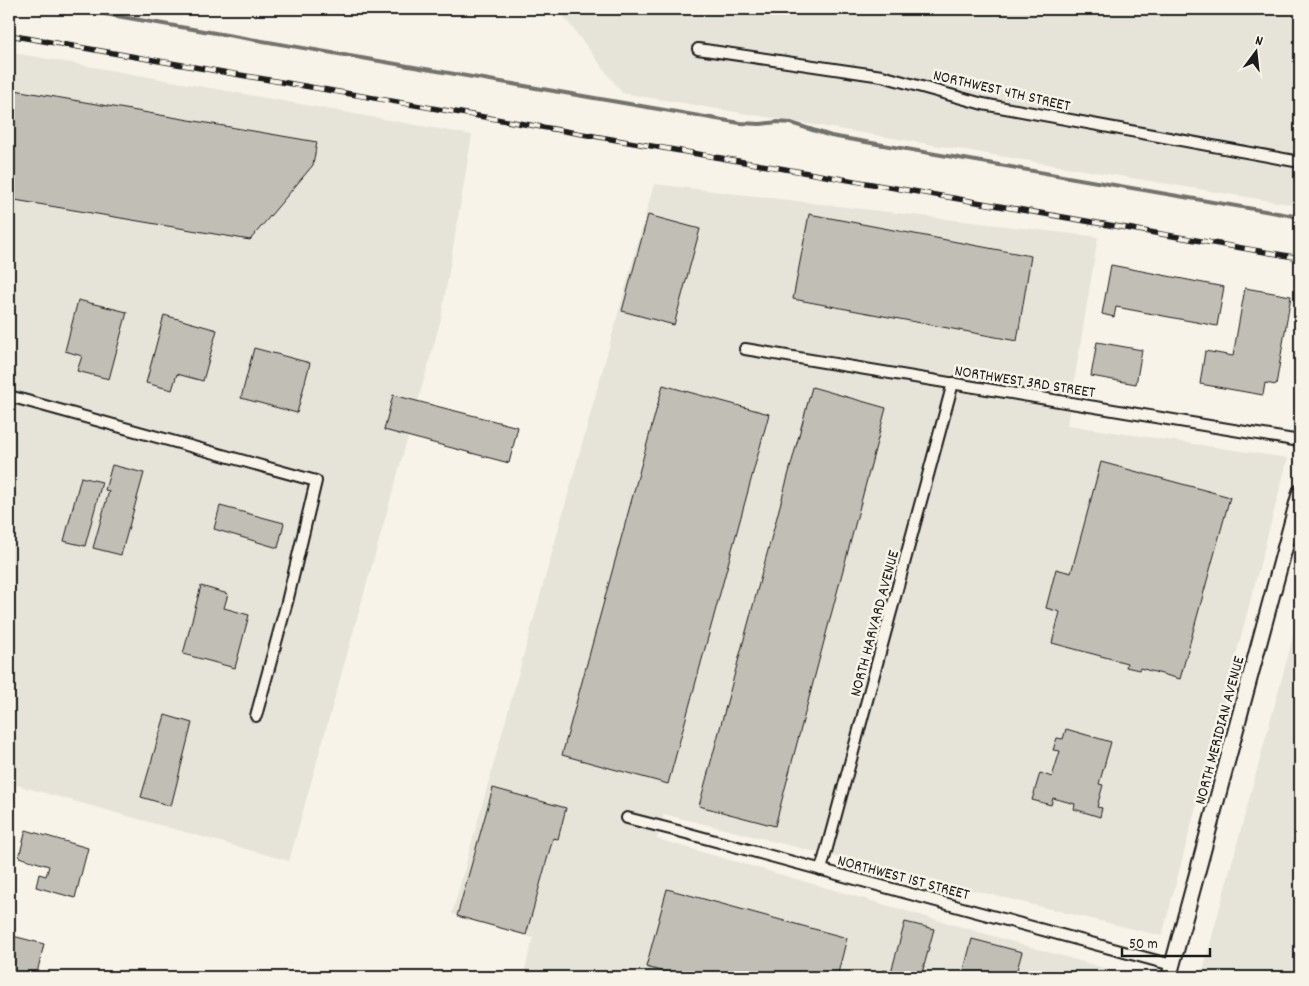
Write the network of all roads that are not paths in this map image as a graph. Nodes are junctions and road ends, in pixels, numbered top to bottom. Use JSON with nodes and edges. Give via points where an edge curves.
{"nodes":[{"id":1,"x":698,"y":49,"type":"dead end"},
{"id":2,"x":1300,"y":162,"type":"edge"},
{"id":3,"x":745,"y":349,"type":"dead end"},
{"id":4,"x":953,"y":384,"type":"junction"},
{"id":5,"x":9,"y":396,"type":"edge"},
{"id":6,"x":1300,"y":441,"type":"edge"},
{"id":7,"x":1300,"y":492,"type":"edge"},
{"id":8,"x":256,"y":716,"type":"dead end"},
{"id":9,"x":626,"y":818,"type":"dead end"},
{"id":10,"x":821,"y":870,"type":"junction"},
{"id":11,"x":1171,"y":971,"type":"edge"}],
"edges":[{"from":1,"to":2,"type":"street","name":"NORTHWEST 4TH STREET","via":[[882,76],[983,104]]},
{"from":3,"to":4,"type":"street","name":"NORTHWEST 3RD STREET"},
{"from":4,"to":6,"type":"street","name":"NORTHWEST 3RD STREET"},
{"from":4,"to":10,"type":"street","name":"NORTH HARVARD AVENUE"},
{"from":5,"to":8,"type":"street","via":[[316,481]]},
{"from":7,"to":11,"type":"main road","name":"NORTH MERIDIAN AVENUE"},
{"from":9,"to":10,"type":"street","name":"NORTHWEST 1ST STREET"},
{"from":10,"to":11,"type":"street","name":"NORTHWEST 1ST STREET"}]}
